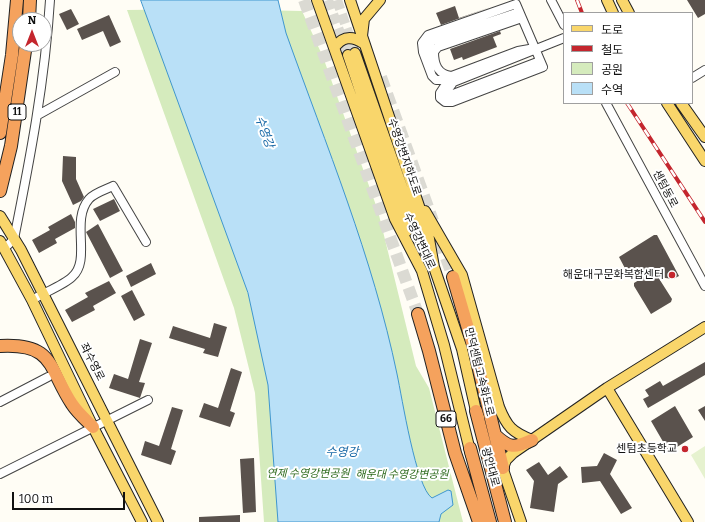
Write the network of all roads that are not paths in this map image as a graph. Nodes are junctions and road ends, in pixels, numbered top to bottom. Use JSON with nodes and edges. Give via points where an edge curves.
{"nodes":[{"id":1,"x":17,"y":0,"type":"edge"},
{"id":2,"x":30,"y":0,"type":"edge"},
{"id":3,"x":50,"y":0,"type":"edge"},
{"id":4,"x":317,"y":0,"type":"edge"},
{"id":5,"x":350,"y":0,"type":"edge"},
{"id":6,"x":380,"y":0,"type":"edge"},
{"id":7,"x":550,"y":0,"type":"edge"},
{"id":8,"x":607,"y":0,"type":"edge"},
{"id":9,"x":622,"y":0,"type":"edge"},
{"id":10,"x":29,"y":12,"type":"edge"},
{"id":11,"x":613,"y":12,"type":"edge"},
{"id":12,"x":628,"y":12,"type":"edge"},
{"id":13,"x":521,"y":15,"type":"junction"},
{"id":14,"x":563,"y":23,"type":"edge"},
{"id":15,"x":563,"y":38,"type":"edge"},
{"id":16,"x":363,"y":41,"type":"junction"},
{"id":17,"x":334,"y":48,"type":"junction"},
{"id":18,"x":535,"y":48,"type":"junction"},
{"id":19,"x":25,"y":52,"type":"edge"},
{"id":20,"x":705,"y":70,"type":"edge"},
{"id":21,"x":115,"y":72,"type":"dead end"},
{"id":22,"x":693,"y":77,"type":"edge"},
{"id":23,"x":454,"y":79,"type":"junction"},
{"id":24,"x":607,"y":104,"type":"edge"},
{"id":25,"x":668,"y":104,"type":"edge"},
{"id":26,"x":682,"y":104,"type":"edge"},
{"id":27,"x":38,"y":115,"type":"junction"},
{"id":28,"x":0,"y":133,"type":"edge"},
{"id":29,"x":705,"y":137,"type":"edge"},
{"id":30,"x":705,"y":161,"type":"edge"},
{"id":31,"x":1,"y":185,"type":"edge"},
{"id":32,"x":414,"y":190,"type":"junction"},
{"id":33,"x":0,"y":216,"type":"edge"},
{"id":34,"x":14,"y":239,"type":"junction"},
{"id":35,"x":146,"y":242,"type":"dead end"},
{"id":36,"x":3,"y":244,"type":"edge"},
{"id":37,"x":434,"y":266,"type":"junction"},
{"id":38,"x":422,"y":271,"type":"junction"},
{"id":39,"x":453,"y":277,"type":"tunnel mouth"},
{"id":40,"x":705,"y":286,"type":"edge"},
{"id":41,"x":43,"y":293,"type":"junction"},
{"id":42,"x":32,"y":300,"type":"junction"},
{"id":43,"x":418,"y":314,"type":"tunnel mouth"},
{"id":44,"x":705,"y":327,"type":"edge"},
{"id":45,"x":0,"y":346,"type":"edge"},
{"id":46,"x":48,"y":377,"type":"dead end"},
{"id":47,"x":607,"y":388,"type":"junction"},
{"id":48,"x":148,"y":400,"type":"dead end"},
{"id":49,"x":0,"y":402,"type":"edge"},
{"id":50,"x":476,"y":411,"type":"junction"},
{"id":51,"x":108,"y":420,"type":"junction"},
{"id":52,"x":93,"y":427,"type":"junction"},
{"id":53,"x":495,"y":435,"type":"junction"},
{"id":54,"x":532,"y":440,"type":"junction"},
{"id":55,"x":470,"y":448,"type":"junction"},
{"id":56,"x":503,"y":468,"type":"junction"},
{"id":57,"x":0,"y":474,"type":"edge"},
{"id":58,"x":140,"y":520,"type":"edge"},
{"id":59,"x":158,"y":522,"type":"edge"},
{"id":60,"x":480,"y":522,"type":"edge"},
{"id":61,"x":490,"y":522,"type":"edge"},
{"id":62,"x":505,"y":522,"type":"edge"},
{"id":63,"x":521,"y":522,"type":"edge"},
{"id":64,"x":688,"y":522,"type":"edge"}],
"edges":[{"from":1,"to":28,"type":"highway","number":"11","via":[[12,55]]},
{"from":2,"to":10,"type":"highway"},
{"from":3,"to":27,"type":"street","via":[[48,44]]},
{"from":4,"to":17,"type":"main road","name":"수영강변대로"},
{"from":5,"to":16,"type":"main road","name":"수영강변대로"},
{"from":6,"to":16,"type":"main road","via":[[364,19]]},
{"from":7,"to":14,"type":"street"},
{"from":8,"to":11,"type":"main road"},
{"from":9,"to":12,"type":"main road"},
{"from":13,"to":18,"type":"street"},
{"from":13,"to":23,"type":"street","via":[[438,47],[434,52],[434,60],[439,71]]},
{"from":13,"to":23,"type":"street","via":[[516,4],[428,35],[422,43],[432,76],[436,80]]},
{"from":15,"to":18,"type":"street"},
{"from":16,"to":17,"type":"main road","via":[[346,38],[339,41]]},
{"from":16,"to":32,"type":"main road","name":"수영강변대로"},
{"from":17,"to":38,"type":"main road","name":"수영강변대로","via":[[395,219]]},
{"from":18,"to":23,"type":"street","via":[[518,51]]},
{"from":18,"to":23,"type":"street","via":[[543,67],[452,102],[445,102],[440,98],[440,93]]},
{"from":19,"to":31,"type":"highway","number":"11","via":[[11,146]]},
{"from":20,"to":22,"type":"street"},
{"from":21,"to":27,"type":"street"},
{"from":24,"to":40,"type":"street","name":"센텀동로"},
{"from":25,"to":30,"type":"main road"},
{"from":26,"to":29,"type":"main road"},
{"from":27,"to":34,"type":"street"},
{"from":32,"to":37,"type":"main road","name":"수영강변대로","via":[[428,233]]},
{"from":32,"to":54,"type":"main road","via":[[462,275],[505,422],[514,432]]},
{"from":33,"to":34,"type":"main road","name":"좌수영로"},
{"from":34,"to":36,"type":"street"},
{"from":34,"to":41,"type":"main road","name":"좌수영로"},
{"from":35,"to":41,"type":"street","via":[[113,186],[90,198],[83,209],[80,241],[82,263],[72,277]]},
{"from":36,"to":42,"type":"main road"},
{"from":37,"to":38,"type":"main road","name":"수영강변지하도로","via":[[422,244],[351,54]]},
{"from":37,"to":50,"type":"main road","name":"수영강변대로","via":[[462,349]]},
{"from":38,"to":55,"type":"main road","name":"수영강변대로"},
{"from":39,"to":53,"type":"highway","name":"만덕센텀고속화도로"},
{"from":41,"to":42,"type":"street"},
{"from":41,"to":51,"type":"main road","name":"좌수영로"},
{"from":42,"to":52,"type":"main road"},
{"from":43,"to":60,"type":"highway","number":"66","via":[[455,453]]},
{"from":44,"to":47,"type":"main road"},
{"from":45,"to":52,"type":"highway","via":[[15,345],[40,351],[55,370],[72,404]]},
{"from":46,"to":49,"type":"street"},
{"from":47,"to":54,"type":"main road"},
{"from":47,"to":64,"type":"main road"},
{"from":48,"to":51,"type":"street"},
{"from":50,"to":56,"type":"main road","name":"수영강변대로"},
{"from":50,"to":62,"type":"highway","name":"광안대로"},
{"from":51,"to":52,"type":"street"},
{"from":51,"to":59,"type":"main road","name":"좌수영로"},
{"from":52,"to":57,"type":"street"},
{"from":52,"to":58,"type":"main road"},
{"from":53,"to":54,"type":"highway","via":[[506,445],[518,446]]},
{"from":53,"to":56,"type":"highway","name":"만덕센텀고속화도로"},
{"from":54,"to":56,"type":"main road","via":[[506,460]]},
{"from":55,"to":60,"type":"main road","name":"수영강변대로"},
{"from":55,"to":61,"type":"highway","name":"광안대로"},
{"from":56,"to":63,"type":"main road","name":"수영강변대로"}]}
